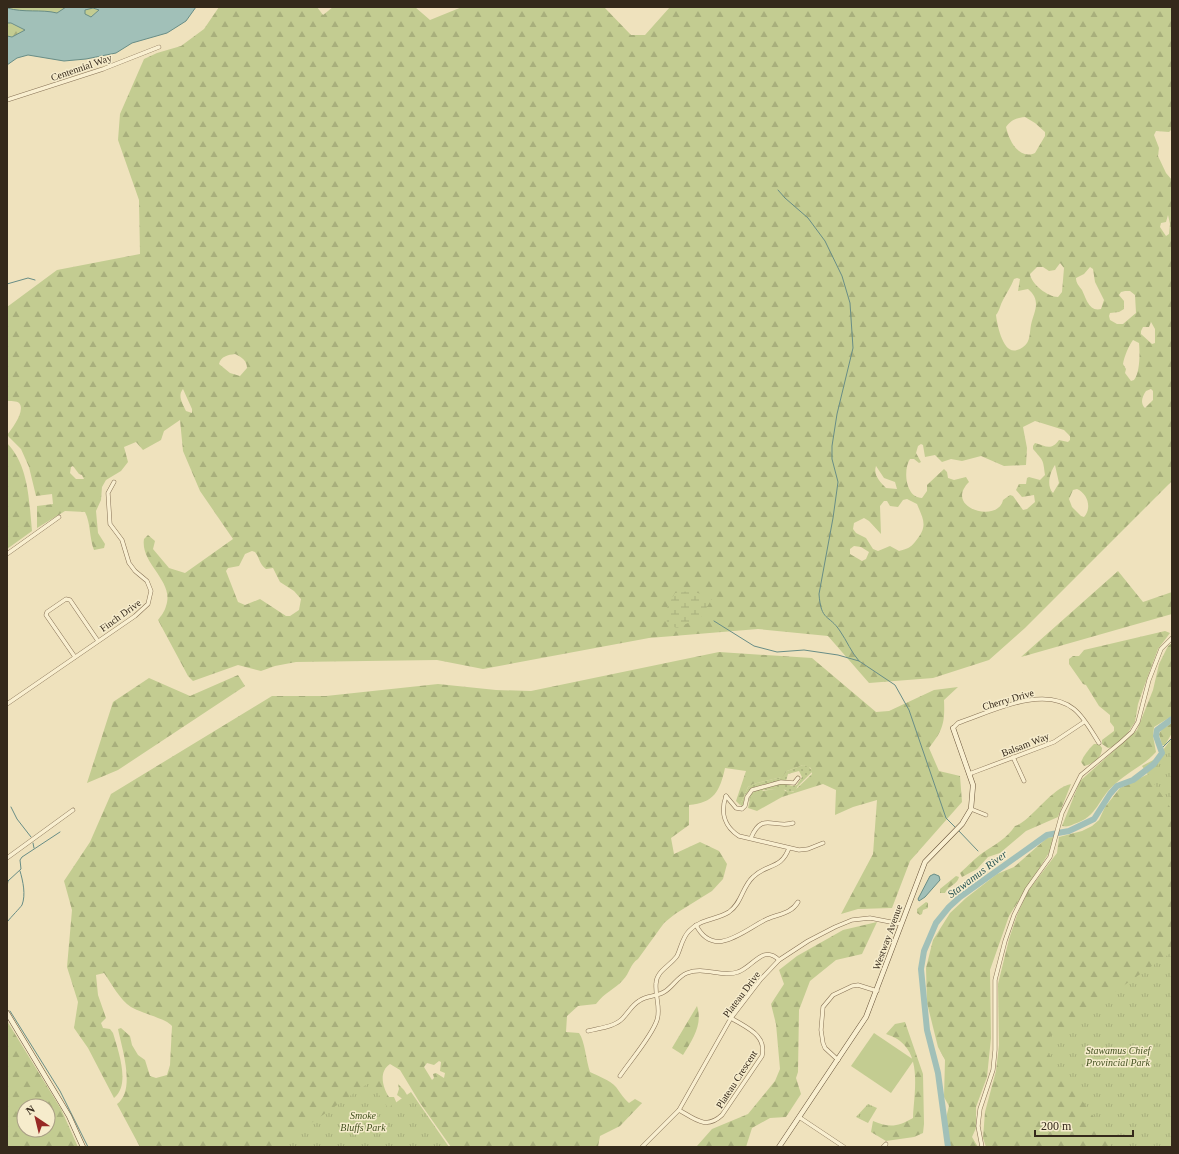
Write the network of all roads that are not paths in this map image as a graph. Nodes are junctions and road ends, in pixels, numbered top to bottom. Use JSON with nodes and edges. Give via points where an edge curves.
{"nodes":[{"id":1,"x":159,"y":47,"type":"dead end"},
{"id":2,"x":7,"y":100,"type":"edge"},
{"id":3,"x":114,"y":482,"type":"dead end"},
{"id":4,"x":59,"y":517,"type":"dead end"},
{"id":5,"x":7,"y":554,"type":"edge"},
{"id":6,"x":1172,"y":638,"type":"edge"},
{"id":7,"x":98,"y":641,"type":"junction"},
{"id":8,"x":75,"y":657,"type":"junction"},
{"id":9,"x":7,"y":704,"type":"edge"},
{"id":10,"x":1084,"y":722,"type":"junction"},
{"id":11,"x":953,"y":728,"type":"joint"},
{"id":12,"x":1099,"y":743,"type":"dead end"},
{"id":13,"x":1013,"y":757,"type":"junction"},
{"id":14,"x":969,"y":774,"type":"junction"},
{"id":15,"x":798,"y":778,"type":"dead end"},
{"id":16,"x":1024,"y":781,"type":"dead end"},
{"id":17,"x":971,"y":809,"type":"junction"},
{"id":18,"x":73,"y":810,"type":"dead end"},
{"id":19,"x":986,"y":815,"type":"dead end"},
{"id":20,"x":793,"y":823,"type":"dead end"},
{"id":21,"x":751,"y":838,"type":"junction"},
{"id":22,"x":823,"y":843,"type":"dead end"},
{"id":23,"x":789,"y":848,"type":"junction"},
{"id":24,"x":7,"y":858,"type":"edge"},
{"id":25,"x":798,"y":902,"type":"dead end"},
{"id":26,"x":901,"y":924,"type":"junction"},
{"id":27,"x":696,"y":925,"type":"junction"},
{"id":28,"x":779,"y":960,"type":"junction"},
{"id":29,"x":877,"y":991,"type":"junction"},
{"id":30,"x":657,"y":994,"type":"junction"},
{"id":31,"x":7,"y":1013,"type":"edge"},
{"id":32,"x":732,"y":1018,"type":"junction"},
{"id":33,"x":588,"y":1031,"type":"dead end"},
{"id":34,"x":838,"y":1060,"type":"junction"},
{"id":35,"x":620,"y":1076,"type":"dead end"},
{"id":36,"x":679,"y":1110,"type":"junction"},
{"id":37,"x":799,"y":1117,"type":"junction"},
{"id":38,"x":82,"y":1147,"type":"edge"},
{"id":39,"x":642,"y":1147,"type":"edge"},
{"id":40,"x":779,"y":1147,"type":"edge"},
{"id":41,"x":844,"y":1147,"type":"edge"},
{"id":42,"x":982,"y":1147,"type":"edge"}],
"edges":[{"from":1,"to":2,"type":"street","name":"Centennial Way","via":[[103,69]]},
{"from":3,"to":7,"type":"street","name":"Finch Drive","via":[[108,493],[110,524],[122,540],[129,563],[147,581],[151,594],[146,607]]},
{"from":4,"to":5,"type":"street"},
{"from":6,"to":42,"type":"street","via":[[1161,649],[1149,680],[1138,722],[1132,732],[1081,775],[1068,799],[1048,861],[1027,889],[1014,915],[997,968],[994,993],[993,1070],[980,1109],[978,1126]]},
{"from":7,"to":8,"type":"street","name":"Finch Drive"},
{"from":7,"to":8,"type":"street","via":[[70,600],[66,599],[47,612],[46,615]]},
{"from":8,"to":9,"type":"street","name":"Finch Drive"},
{"from":10,"to":11,"type":"street","name":"Cherry Drive","via":[[1073,708],[1044,697],[958,723]]},
{"from":10,"to":12,"type":"street","name":"Cherry Drive"},
{"from":10,"to":13,"type":"street","name":"Balsam Way","via":[[1054,742]]},
{"from":11,"to":14,"type":"street","name":"Westway Avenue"},
{"from":13,"to":14,"type":"street","name":"Balsam Way"},
{"from":13,"to":16,"type":"street"},
{"from":14,"to":17,"type":"street","name":"Westway Avenue","via":[[973,791]]},
{"from":15,"to":21,"type":"street","via":[[794,783],[781,782],[752,790],[742,808],[736,808],[726,796],[725,821],[739,836]]},
{"from":17,"to":19,"type":"street"},
{"from":17,"to":26,"type":"street","name":"Westway Avenue","via":[[962,824],[925,862]]},
{"from":18,"to":24,"type":"street"},
{"from":20,"to":21,"type":"street","via":[[761,823]]},
{"from":21,"to":23,"type":"street"},
{"from":22,"to":23,"type":"street","via":[[808,849]]},
{"from":23,"to":27,"type":"street","via":[[780,863],[758,873],[750,880],[738,904],[732,910]]},
{"from":25,"to":27,"type":"street","via":[[789,911],[765,920],[726,941],[717,942],[709,939]]},
{"from":26,"to":28,"type":"street","name":"Plateau Drive","via":[[870,918],[852,920],[808,941]]},
{"from":26,"to":29,"type":"street","name":"Westway Avenue"},
{"from":27,"to":30,"type":"street","via":[[683,939],[674,960],[657,977]]},
{"from":28,"to":30,"type":"street","via":[[774,955],[764,955],[746,969],[732,974],[690,972],[678,978],[666,992]]},
{"from":28,"to":32,"type":"street","name":"Plateau Drive","via":[[760,979]]},
{"from":29,"to":34,"type":"street","name":"Westway Avenue","via":[[862,1025]]},
{"from":29,"to":34,"type":"street","via":[[858,985],[852,986],[833,995],[823,1007],[822,1042]]},
{"from":30,"to":33,"type":"street","via":[[638,1001],[616,1024]]},
{"from":30,"to":35,"type":"street","via":[[659,1010],[656,1025]]},
{"from":31,"to":38,"type":"street","via":[[69,1116]]},
{"from":32,"to":36,"type":"street","name":"Plateau Drive"},
{"from":32,"to":36,"type":"street","name":"Plateau Crescent","via":[[759,1037],[764,1049],[762,1056],[717,1120],[710,1123],[700,1122]]},
{"from":34,"to":37,"type":"street","name":"Westway Avenue"},
{"from":36,"to":39,"type":"street","name":"Plateau Drive"},
{"from":37,"to":40,"type":"street","name":"Westway Avenue"},
{"from":37,"to":41,"type":"street"}]}
